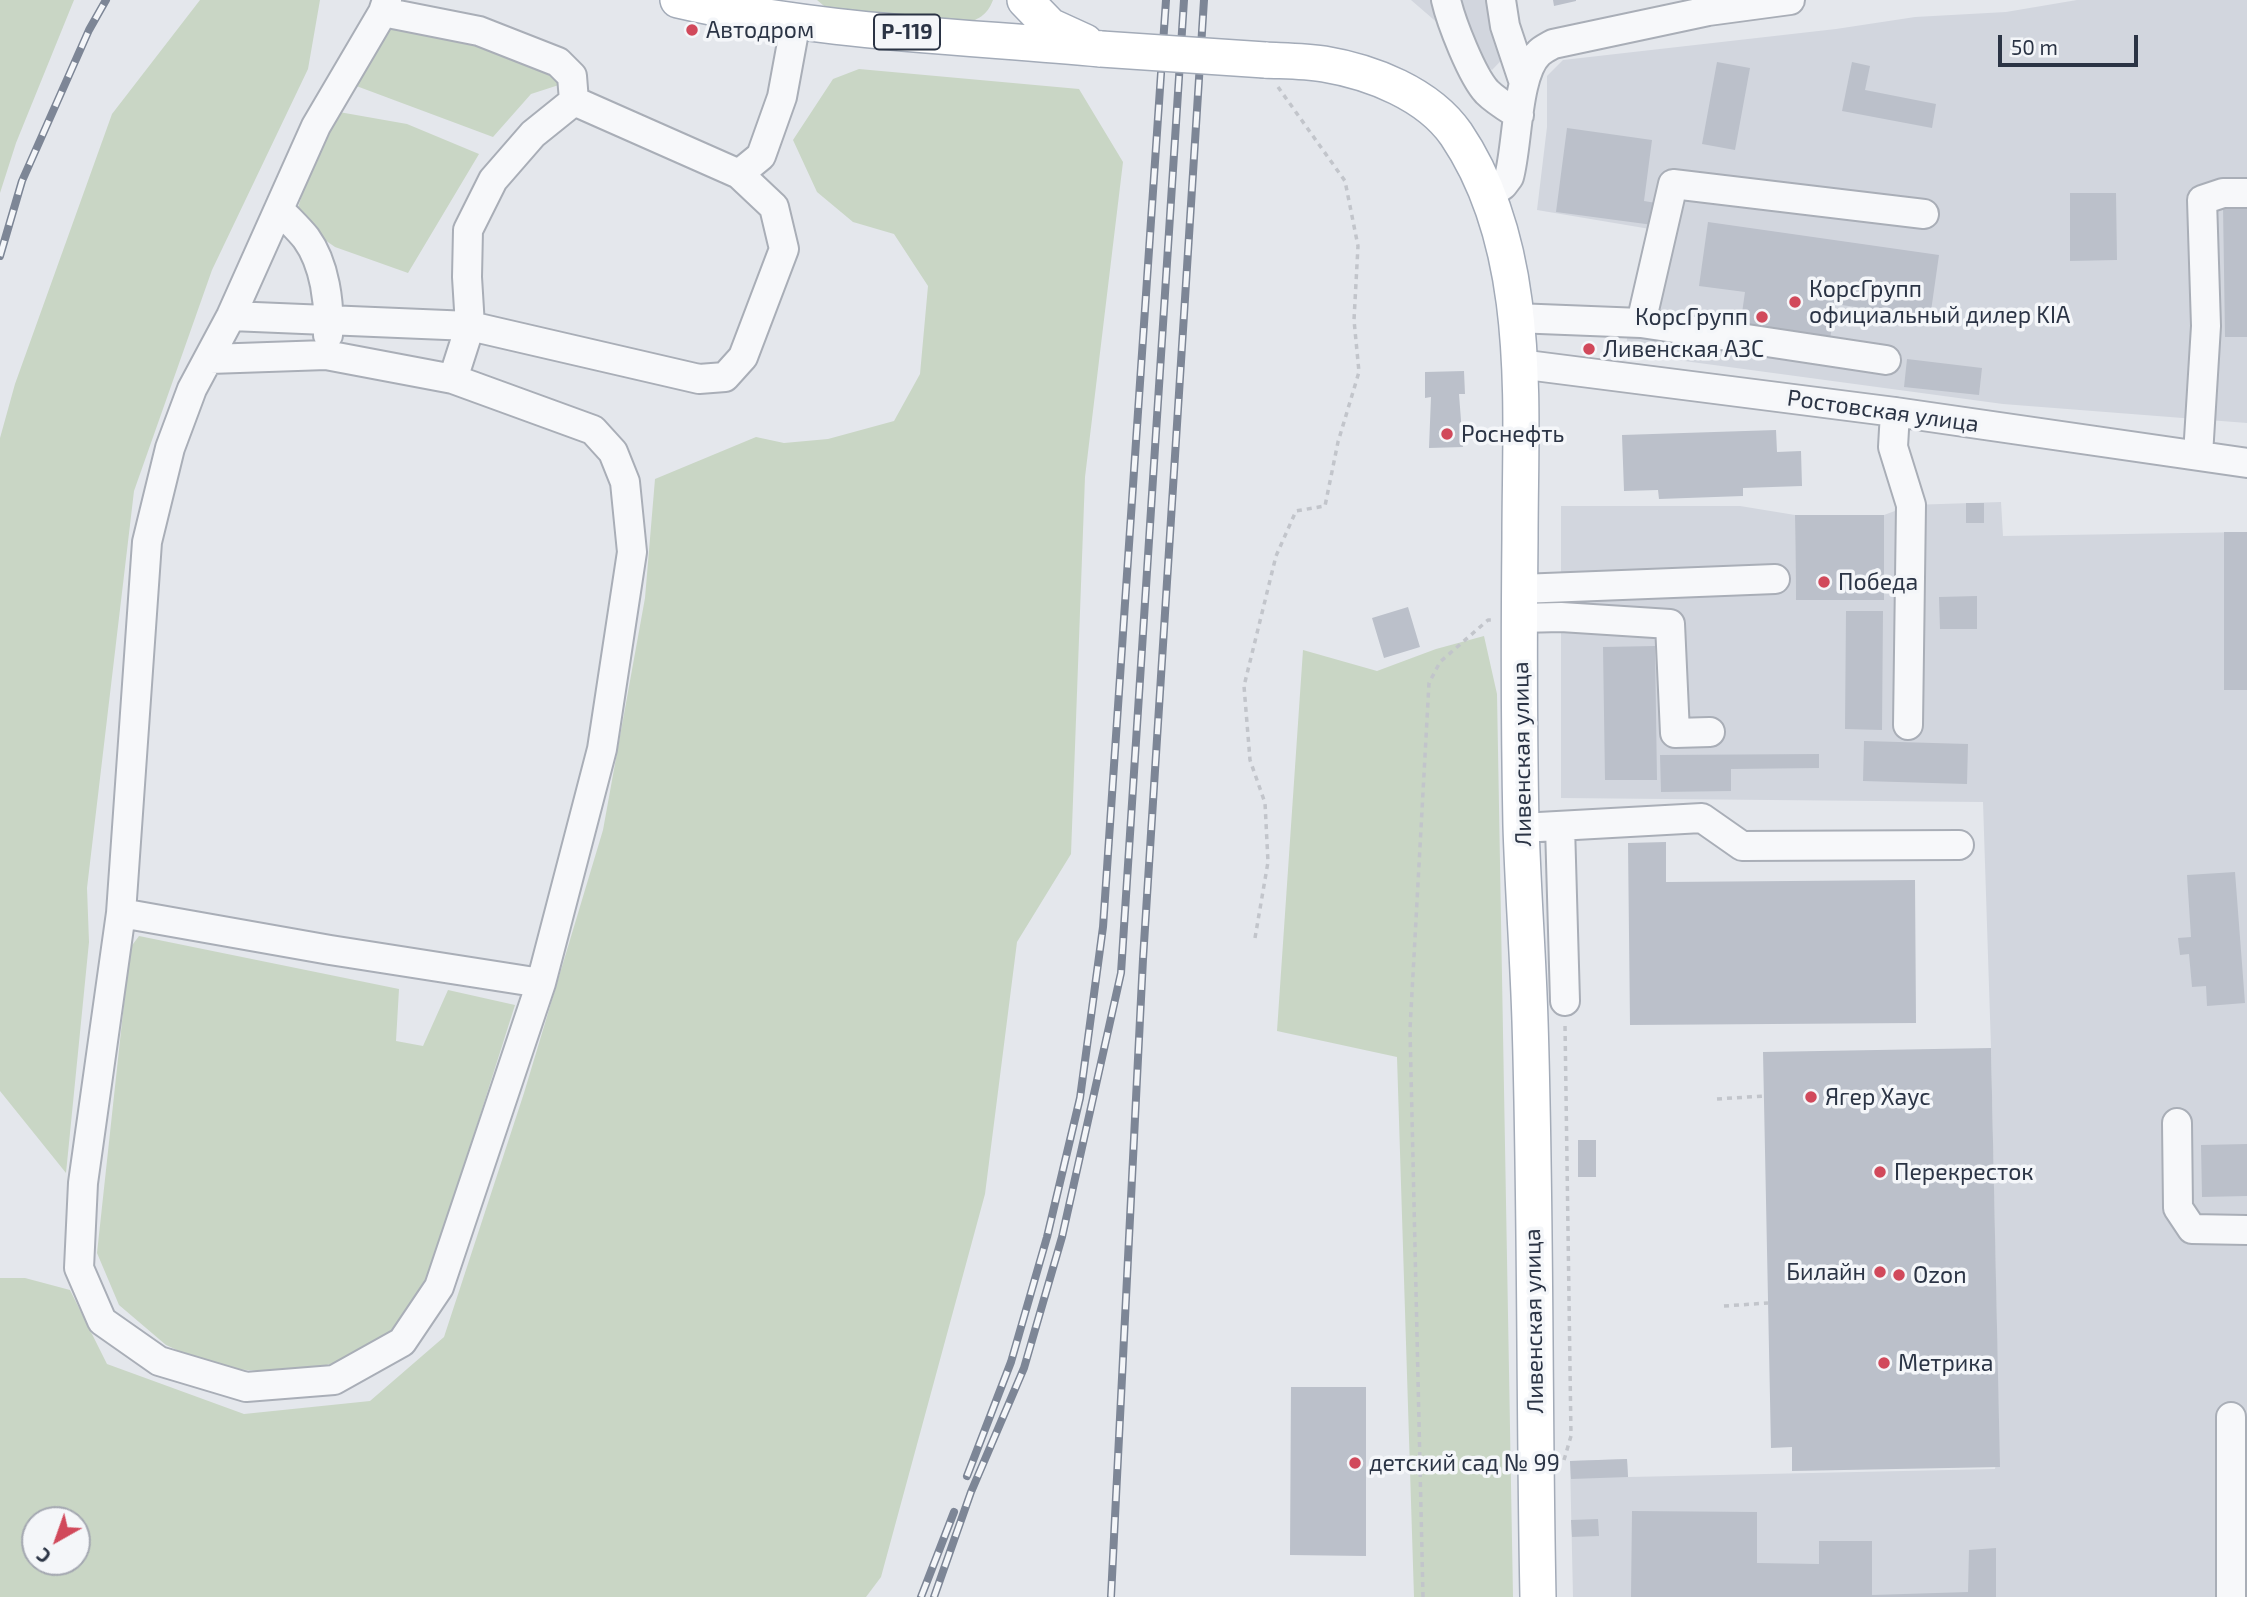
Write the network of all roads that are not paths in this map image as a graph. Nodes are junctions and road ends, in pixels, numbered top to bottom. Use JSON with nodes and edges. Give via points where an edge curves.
{"nodes":[{"id":1,"x":678,"y":0,"type":"edge"},
{"id":2,"x":1013,"y":0,"type":"edge"},
{"id":3,"x":1025,"y":0,"type":"edge"},
{"id":4,"x":1446,"y":0,"type":"edge"},
{"id":5,"x":1501,"y":0,"type":"edge"},
{"id":6,"x":1780,"y":1,"type":"edge"},
{"id":7,"x":385,"y":6,"type":"edge"},
{"id":8,"x":738,"y":6,"type":"edge"},
{"id":9,"x":807,"y":15,"type":"edge"},
{"id":10,"x":986,"y":38,"type":"junction"},
{"id":11,"x":1101,"y":49,"type":"junction"},
{"id":12,"x":1524,"y":83,"type":"junction"},
{"id":13,"x":574,"y":101,"type":"junction"},
{"id":14,"x":1519,"y":115,"type":"junction"},
{"id":15,"x":739,"y":174,"type":"junction"},
{"id":16,"x":2247,"y":193,"type":"edge"},
{"id":17,"x":1488,"y":197,"type":"junction"},
{"id":18,"x":279,"y":209,"type":"junction"},
{"id":19,"x":1924,"y":214,"type":"dead end"},
{"id":20,"x":232,"y":316,"type":"junction"},
{"id":21,"x":1515,"y":318,"type":"junction"},
{"id":22,"x":329,"y":319,"type":"junction"},
{"id":23,"x":1641,"y":323,"type":"junction"},
{"id":24,"x":470,"y":326,"type":"junction"},
{"id":25,"x":326,"y":355,"type":"junction"},
{"id":26,"x":210,"y":359,"type":"junction"},
{"id":27,"x":1886,"y":360,"type":"dead end"},
{"id":28,"x":1519,"y":364,"type":"junction"},
{"id":29,"x":453,"y":379,"type":"junction"},
{"id":30,"x":1895,"y":412,"type":"junction"},
{"id":31,"x":2198,"y":455,"type":"junction"},
{"id":32,"x":2247,"y":463,"type":"edge"},
{"id":33,"x":1775,"y":579,"type":"dead end"},
{"id":34,"x":1520,"y":603,"type":"junction"},
{"id":35,"x":1908,"y":725,"type":"dead end"},
{"id":36,"x":1710,"y":732,"type":"dead end"},
{"id":37,"x":1560,"y":826,"type":"junction"},
{"id":38,"x":1521,"y":828,"type":"junction"},
{"id":39,"x":1959,"y":845,"type":"dead end"},
{"id":40,"x":121,"y":913,"type":"junction"},
{"id":41,"x":541,"y":983,"type":"junction"},
{"id":42,"x":1565,"y":1001,"type":"road end"},
{"id":43,"x":2177,"y":1123,"type":"dead end"},
{"id":44,"x":2247,"y":1230,"type":"edge"},
{"id":45,"x":2231,"y":1417,"type":"dead end"},
{"id":46,"x":1538,"y":1597,"type":"edge"},
{"id":47,"x":2231,"y":1597,"type":"edge"}],
"edges":[{"from":1,"to":8,"type":"main road"},
{"from":2,"to":10,"type":"main road","via":[[1011,16]]},
{"from":3,"to":11,"type":"main road","via":[[1050,26]]},
{"from":4,"to":14,"type":"street","via":[[1479,81]]},
{"from":5,"to":12,"type":"street"},
{"from":6,"to":12,"type":"street","via":[[1708,11],[1553,44],[1532,61]]},
{"from":7,"to":13,"type":"street","via":[[478,31],[558,62],[572,76]]},
{"from":7,"to":18,"type":"street","via":[[316,126]]},
{"from":8,"to":9,"type":"main road"},
{"from":9,"to":10,"type":"main road","number":"Р-119"},
{"from":9,"to":15,"type":"street","via":[[761,156]]},
{"from":10,"to":11,"type":"main road","number":"Р-119"},
{"from":11,"to":17,"type":"main road","name":"Ливенская улица","bridge":true,"via":[[1325,64],[1366,75],[1423,102],[1453,130]]},
{"from":12,"to":14,"type":"street"},
{"from":13,"to":15,"type":"street"},
{"from":13,"to":24,"type":"street","via":[[533,134],[493,180],[468,230]]},
{"from":14,"to":17,"type":"street","via":[[1509,177]]},
{"from":15,"to":24,"type":"street","via":[[774,207],[784,249],[743,357],[725,377],[699,379]]},
{"from":16,"to":31,"type":"street","via":[[2223,193],[2202,200],[2206,326]]},
{"from":17,"to":21,"type":"main road","name":"Ливенская улица","via":[[1502,234]]},
{"from":18,"to":20,"type":"street"},
{"from":18,"to":22,"type":"street","via":[[306,239],[321,268]]},
{"from":19,"to":23,"type":"street","via":[[1673,184]]},
{"from":20,"to":22,"type":"street"},
{"from":20,"to":26,"type":"street"},
{"from":21,"to":23,"type":"street"},
{"from":21,"to":28,"type":"main road","name":"Ливенская улица"},
{"from":22,"to":24,"type":"street"},
{"from":22,"to":25,"type":"street"},
{"from":23,"to":27,"type":"street"},
{"from":24,"to":29,"type":"street"},
{"from":25,"to":26,"type":"street"},
{"from":25,"to":29,"type":"street"},
{"from":26,"to":40,"type":"street","via":[[192,389],[170,448],[147,542]]},
{"from":28,"to":30,"type":"street","name":"Ростовская улица"},
{"from":28,"to":34,"type":"main road","name":"Ливенская улица"},
{"from":29,"to":41,"type":"street","via":[[593,430],[613,452],[625,482],[632,552],[602,749]]},
{"from":30,"to":31,"type":"street","name":"Ростовская улица"},
{"from":30,"to":35,"type":"street","via":[[1894,447],[1911,505]]},
{"from":31,"to":32,"type":"street","name":"Ростовская улица"},
{"from":33,"to":34,"type":"street"},
{"from":34,"to":36,"type":"street","via":[[1561,617],[1670,624],[1675,733]]},
{"from":34,"to":38,"type":"main road","name":"Ливенская улица"},
{"from":37,"to":38,"type":"street"},
{"from":37,"to":39,"type":"street","via":[[1702,818],[1742,846]]},
{"from":37,"to":42,"type":"street"},
{"from":38,"to":46,"type":"main road","name":"Ливенская улица","via":[[1530,1018]]},
{"from":40,"to":41,"type":"street"},
{"from":40,"to":41,"type":"street","via":[[83,1183],[79,1268],[102,1321],[159,1360],[246,1387],[334,1380],[402,1342],[439,1287]]},
{"from":43,"to":44,"type":"street","via":[[2178,1208],[2192,1229]]},
{"from":45,"to":47,"type":"street"}]}
